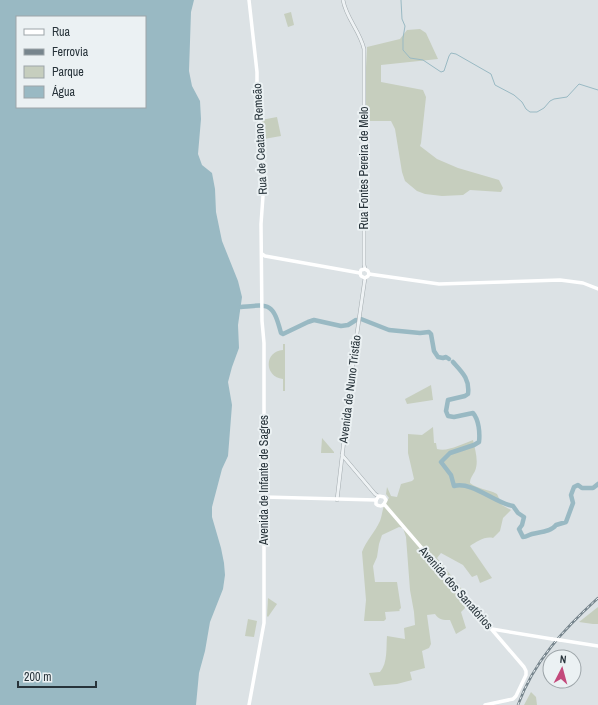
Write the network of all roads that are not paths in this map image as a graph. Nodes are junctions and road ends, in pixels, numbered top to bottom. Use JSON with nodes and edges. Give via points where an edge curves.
{"nodes":[{"id":1,"x":249,"y":0,"type":"edge"},
{"id":2,"x":344,"y":0,"type":"edge"},
{"id":3,"x":262,"y":254,"type":"junction"},
{"id":4,"x":365,"y":269,"type":"junction"},
{"id":5,"x":360,"y":273,"type":"junction"},
{"id":6,"x":369,"y":274,"type":"junction"},
{"id":7,"x":365,"y":278,"type":"junction"},
{"id":8,"x":598,"y":289,"type":"edge"},
{"id":9,"x":342,"y":455,"type":"junction"},
{"id":10,"x":264,"y":497,"type":"junction"},
{"id":11,"x":377,"y":498,"type":"junction"},
{"id":12,"x":337,"y":500,"type":"junction"},
{"id":13,"x":384,"y":504,"type":"junction"},
{"id":14,"x":492,"y":629,"type":"junction"},
{"id":15,"x":502,"y":631,"type":"junction"},
{"id":16,"x":499,"y":639,"type":"junction"},
{"id":17,"x":598,"y":646,"type":"edge"},
{"id":18,"x":249,"y":705,"type":"edge"},
{"id":19,"x":485,"y":705,"type":"edge"}],
"edges":[{"from":1,"to":3,"type":"main road","name":"Rua de Ceatano Remeão","via":[[257,72],[264,182]]},
{"from":2,"to":4,"type":"street","name":"Rua Fontes Pereira de Melo","via":[[364,49]]},
{"from":3,"to":5,"type":"main road"},
{"from":3,"to":10,"type":"main road","name":"Avenida de Infante de Sagres"},
{"from":4,"to":5,"type":"main road"},
{"from":4,"to":6,"type":"main road"},
{"from":5,"to":7,"type":"main road"},
{"from":6,"to":7,"type":"main road"},
{"from":6,"to":8,"type":"main road","via":[[440,284],[560,280],[583,283]]},
{"from":7,"to":9,"type":"street","name":"Avenida de Nuno Tristão"},
{"from":9,"to":11,"type":"street","name":"Avenida dos Sanatórios"},
{"from":9,"to":12,"type":"street","name":"Avenida de Nuno Tristão"},
{"from":10,"to":12,"type":"main road"},
{"from":10,"to":18,"type":"main road","name":"Avenida de Infante de Sagres","via":[[264,623]]},
{"from":11,"to":12,"type":"main road"},
{"from":11,"to":13,"type":"main road","name":"Avenida dos Sanatórios","via":[[385,498]]},
{"from":11,"to":13,"type":"main road","name":"Avenida dos Sanatórios","via":[[378,506]]},
{"from":13,"to":14,"type":"main road","name":"Avenida dos Sanatórios"},
{"from":14,"to":15,"type":"main road"},
{"from":14,"to":16,"type":"main road","name":"Avenida dos Sanatórios"},
{"from":15,"to":16,"type":"main road"},
{"from":15,"to":17,"type":"main road","bridge":true},
{"from":16,"to":19,"type":"main road","name":"Avenida dos Sanatórios","via":[[524,667],[526,675],[513,699]]}]}
